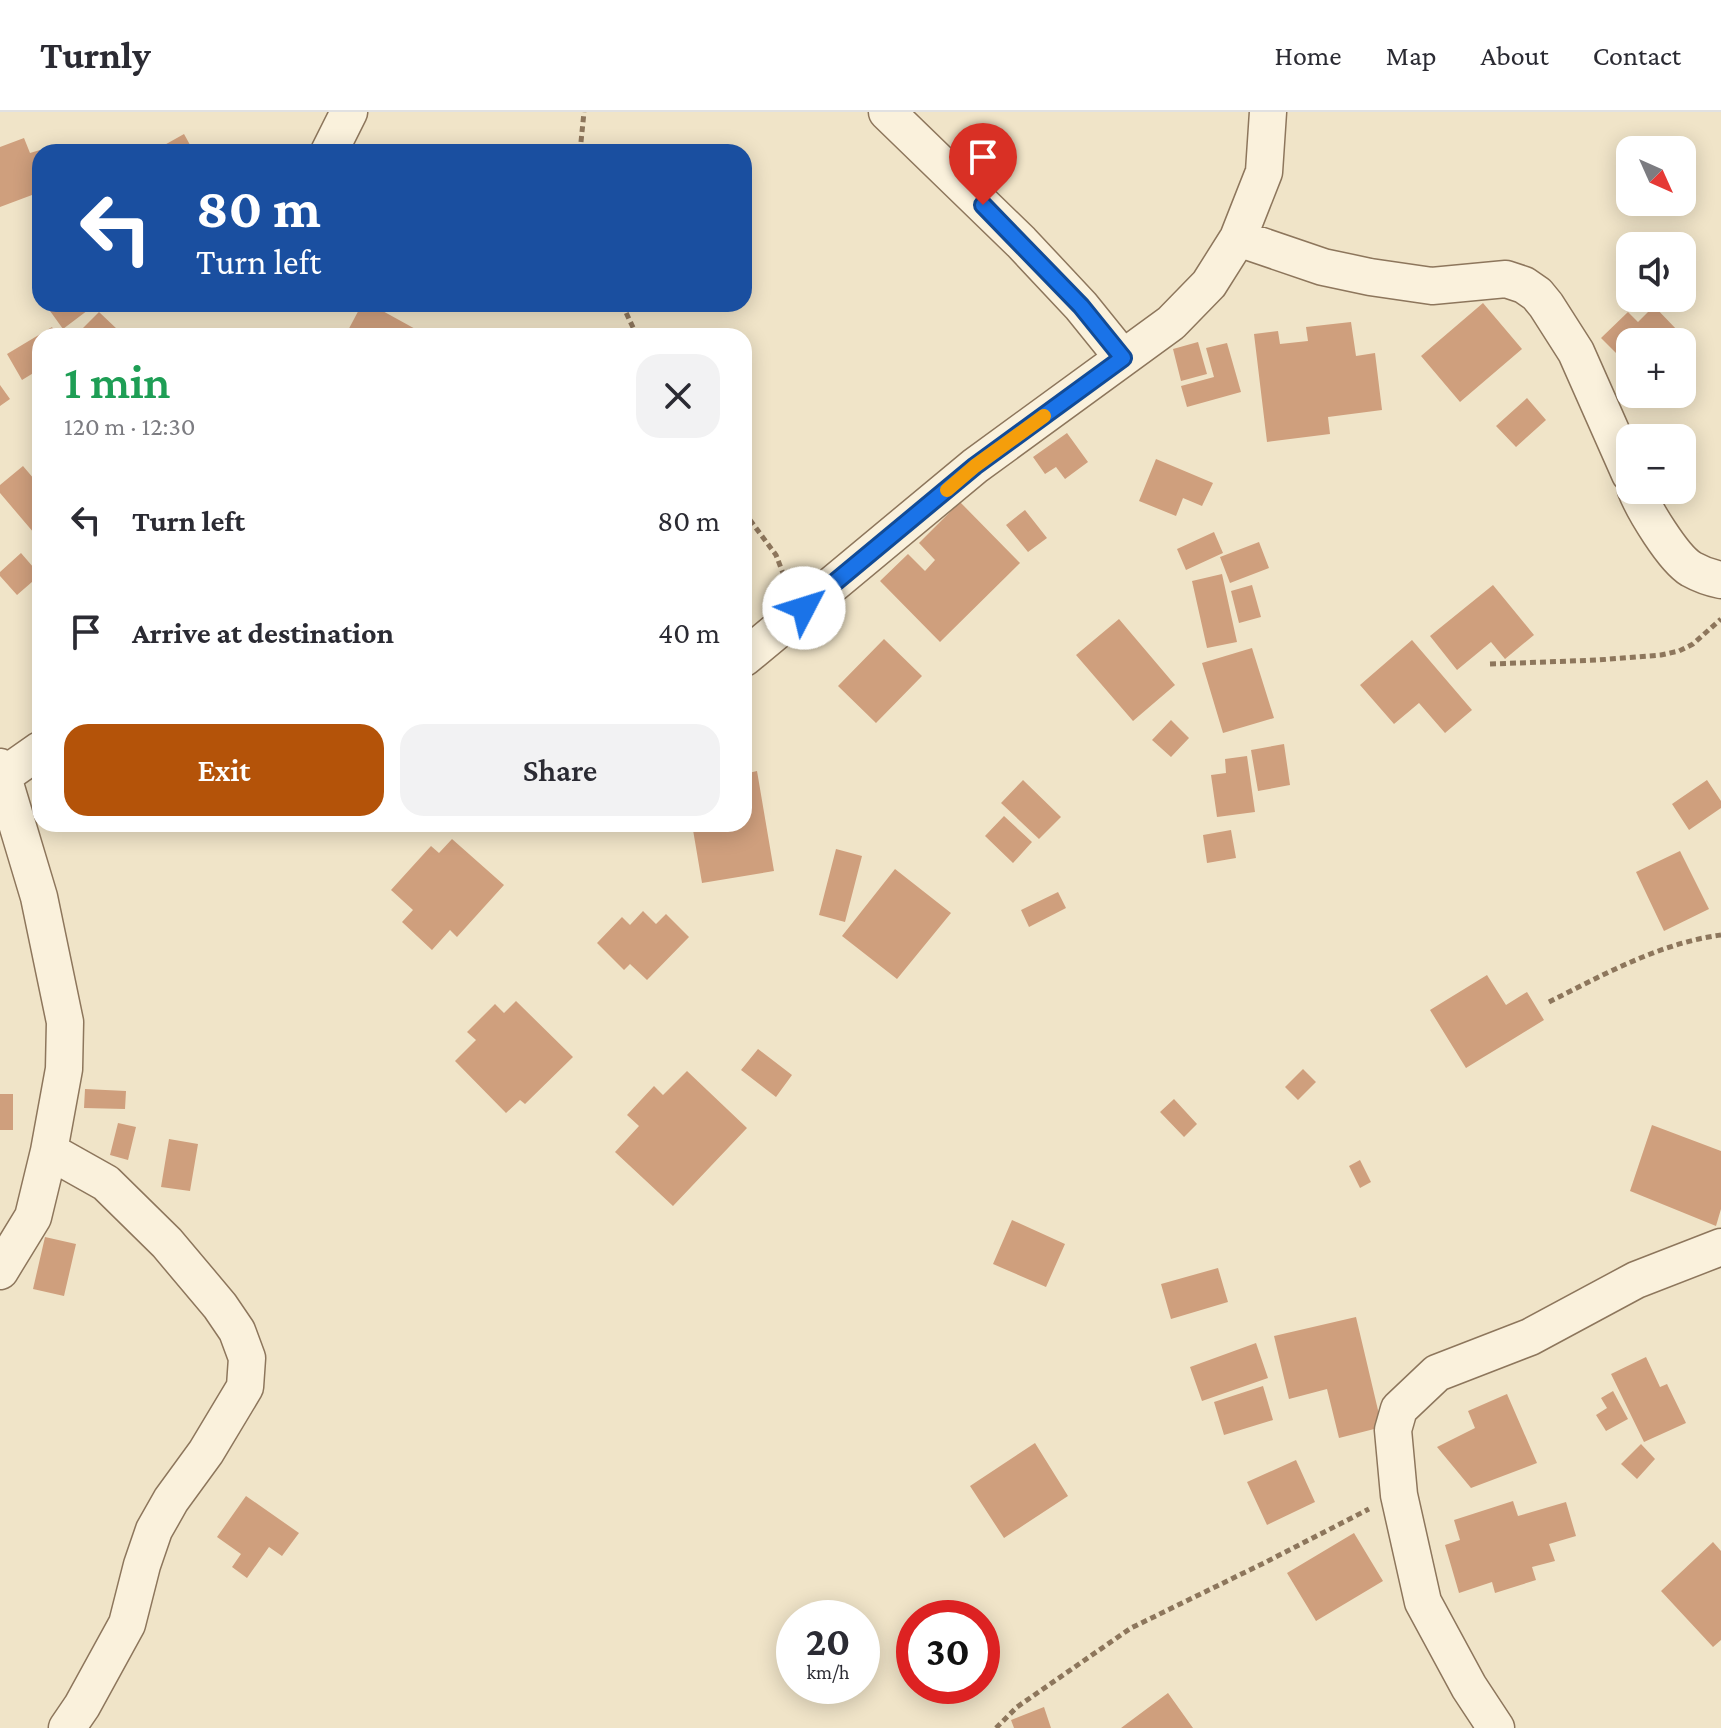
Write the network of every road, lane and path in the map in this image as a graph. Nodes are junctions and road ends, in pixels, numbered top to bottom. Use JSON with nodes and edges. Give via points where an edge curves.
{"nodes":[{"id":1,"x":349,"y":112,"type":"edge"},
{"id":2,"x":584,"y":112,"type":"edge"},
{"id":3,"x":887,"y":112,"type":"edge"},
{"id":4,"x":1268,"y":112,"type":"edge"},
{"id":5,"x":333,"y":144,"type":"edge"},
{"id":6,"x":581,"y":144,"type":"edge"},
{"id":7,"x":1238,"y":238,"type":"junction"},
{"id":8,"x":1123,"y":358,"type":"junction"},
{"id":9,"x":1616,"y":442,"type":"edge"},
{"id":10,"x":1642,"y":504,"type":"edge"},
{"id":11,"x":752,"y":523,"type":"edge"},
{"id":12,"x":1721,"y":580,"type":"edge"},
{"id":13,"x":804,"y":608,"type":"junction"},
{"id":14,"x":1721,"y":619,"type":"edge"},
{"id":15,"x":752,"y":651,"type":"edge"},
{"id":16,"x":1490,"y":664,"type":"dead end"},
{"id":17,"x":32,"y":755,"type":"edge"},
{"id":18,"x":2,"y":772,"type":"edge"},
{"id":19,"x":1721,"y":935,"type":"edge"},
{"id":20,"x":1549,"y":1002,"type":"dead end"},
{"id":21,"x":49,"y":1151,"type":"junction"},
{"id":22,"x":1721,"y":1247,"type":"edge"},
{"id":23,"x":0,"y":1271,"type":"edge"},
{"id":24,"x":1399,"y":1495,"type":"junction"},
{"id":25,"x":67,"y":1728,"type":"edge"},
{"id":26,"x":996,"y":1728,"type":"edge"},
{"id":27,"x":1496,"y":1728,"type":"edge"}],
"edges":[{"from":1,"to":5,"type":"street"},
{"from":2,"to":6,"type":"path"},
{"from":3,"to":8,"type":"street","via":[[1021,242]]},
{"from":4,"to":7,"type":"street","via":[[1264,172]]},
{"from":7,"to":8,"type":"street","via":[[1209,284],[1171,323]]},
{"from":7,"to":9,"type":"street","via":[[1370,277],[1432,286],[1506,279],[1524,285],[1546,305],[1576,352]]},
{"from":8,"to":13,"type":"street","via":[[975,466]]},
{"from":10,"to":12,"type":"street","via":[[1689,568]]},
{"from":11,"to":13,"type":"path"},
{"from":13,"to":15,"type":"street"},
{"from":14,"to":16,"type":"path","via":[[1693,644],[1661,655]]},
{"from":17,"to":18,"type":"street"},
{"from":18,"to":21,"type":"street","via":[[39,897],[65,1022],[64,1069]]},
{"from":19,"to":20,"type":"path","via":[[1673,945]]},
{"from":21,"to":23,"type":"street","via":[[33,1217]]},
{"from":21,"to":25,"type":"street","via":[[106,1183],[167,1243],[220,1306],[247,1358],[245,1387],[154,1530],[127,1624]]},
{"from":22,"to":24,"type":"street","via":[[1636,1280],[1530,1337],[1437,1373],[1399,1409],[1393,1430]]},
{"from":24,"to":26,"type":"path","via":[[1131,1628],[1017,1707]]},
{"from":24,"to":27,"type":"street","via":[[1423,1602]]}]}
